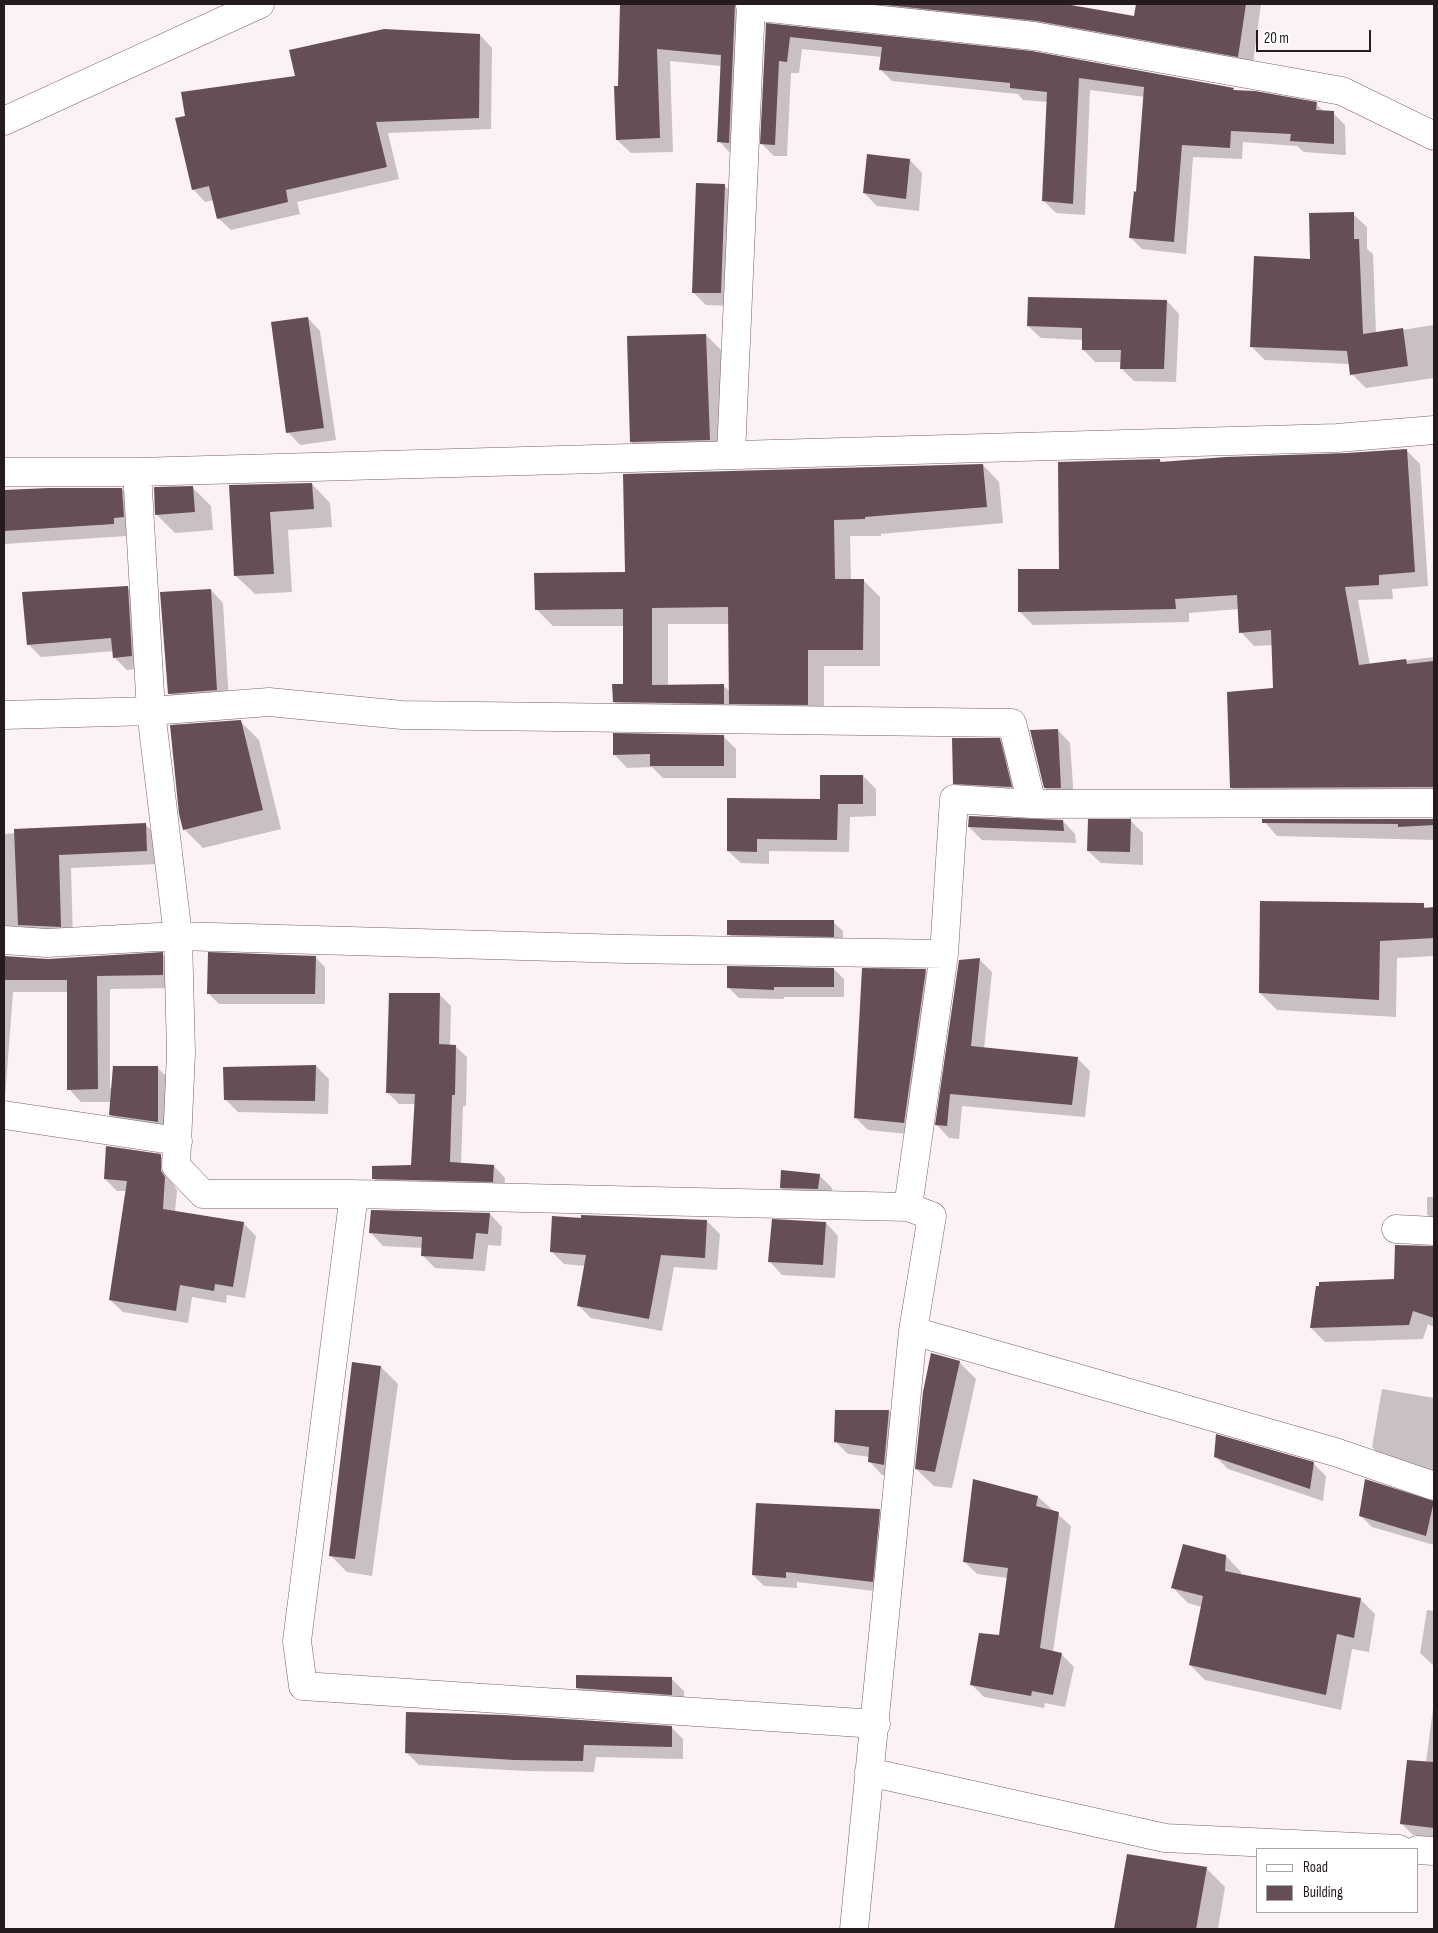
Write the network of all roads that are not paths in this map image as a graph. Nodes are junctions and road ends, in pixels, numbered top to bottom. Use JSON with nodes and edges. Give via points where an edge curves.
{"nodes":[{"id":1,"x":260,"y":4,"type":"edge"},
{"id":2,"x":751,"y":5,"type":"edge"},
{"id":3,"x":4,"y":121,"type":"edge"},
{"id":4,"x":1434,"y":136,"type":"edge"},
{"id":5,"x":1434,"y":430,"type":"edge"},
{"id":6,"x":731,"y":454,"type":"junction"},
{"id":7,"x":4,"y":472,"type":"edge"},
{"id":8,"x":138,"y":472,"type":"junction"},
{"id":9,"x":151,"y":711,"type":"junction"},
{"id":10,"x":4,"y":716,"type":"edge"},
{"id":11,"x":1434,"y":803,"type":"edge"},
{"id":12,"x":1032,"y":804,"type":"junction"},
{"id":13,"x":178,"y":936,"type":"junction"},
{"id":14,"x":4,"y":940,"type":"edge"},
{"id":15,"x":944,"y":954,"type":"junction"},
{"id":16,"x":4,"y":1115,"type":"edge"},
{"id":17,"x":178,"y":1142,"type":"junction"},
{"id":18,"x":354,"y":1194,"type":"junction"},
{"id":19,"x":908,"y":1207,"type":"junction"},
{"id":20,"x":1396,"y":1229,"type":"dead end"},
{"id":21,"x":1434,"y":1231,"type":"edge"},
{"id":22,"x":913,"y":1331,"type":"junction"},
{"id":23,"x":1434,"y":1486,"type":"edge"},
{"id":24,"x":876,"y":1724,"type":"junction"},
{"id":25,"x":869,"y":1772,"type":"junction"},
{"id":26,"x":1379,"y":1848,"type":"edge"},
{"id":27,"x":1418,"y":1850,"type":"edge"},
{"id":28,"x":1434,"y":1851,"type":"edge"},
{"id":29,"x":854,"y":1929,"type":"edge"}],
"edges":[{"from":1,"to":3,"type":"street"},
{"from":2,"to":4,"type":"street","via":[[1034,36],[1342,91]]},
{"from":2,"to":6,"type":"street"},
{"from":5,"to":6,"type":"street","via":[[1337,438]]},
{"from":6,"to":8,"type":"street"},
{"from":7,"to":8,"type":"street"},
{"from":8,"to":9,"type":"street"},
{"from":9,"to":10,"type":"street"},
{"from":9,"to":12,"type":"street","via":[[269,702],[402,715],[1012,723]]},
{"from":9,"to":13,"type":"street"},
{"from":11,"to":12,"type":"street"},
{"from":12,"to":15,"type":"street","via":[[954,799]]},
{"from":13,"to":14,"type":"street","via":[[47,943]]},
{"from":13,"to":15,"type":"street"},
{"from":13,"to":17,"type":"street","via":[[181,1053]]},
{"from":15,"to":19,"type":"street"},
{"from":16,"to":17,"type":"street"},
{"from":17,"to":18,"type":"street","via":[[176,1166],[204,1194]]},
{"from":18,"to":19,"type":"street"},
{"from":18,"to":24,"type":"street","via":[[297,1641],[303,1686]]},
{"from":19,"to":22,"type":"street","via":[[932,1216]]},
{"from":20,"to":21,"type":"street"},
{"from":22,"to":23,"type":"street","via":[[1335,1452]]},
{"from":22,"to":24,"type":"street"},
{"from":24,"to":25,"type":"street"},
{"from":25,"to":26,"type":"street","via":[[1165,1838]]},
{"from":25,"to":29,"type":"street"},
{"from":27,"to":28,"type":"street"}]}
